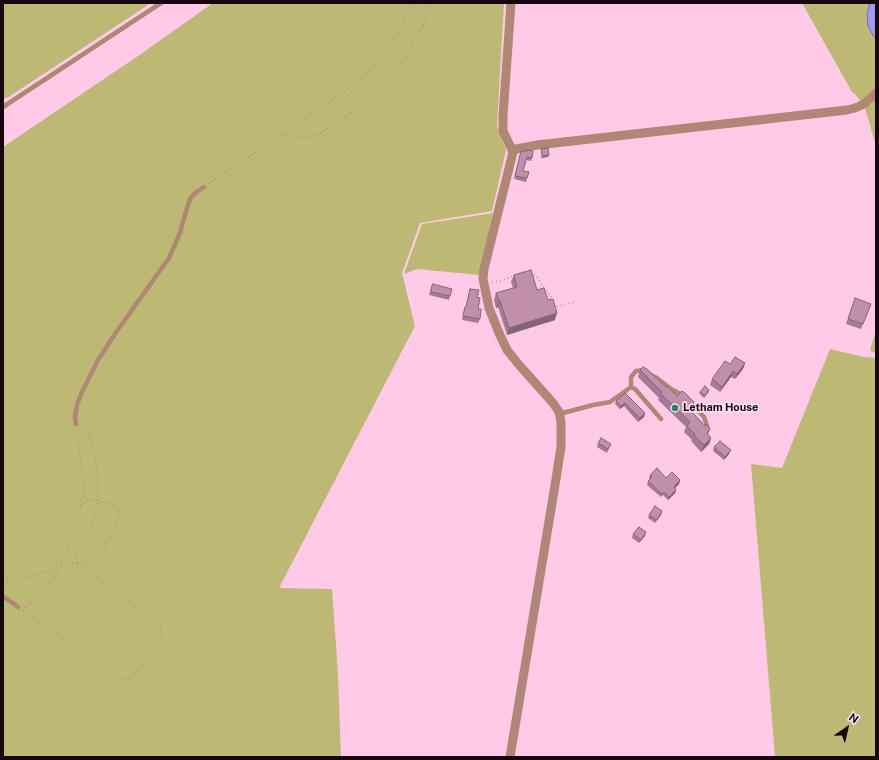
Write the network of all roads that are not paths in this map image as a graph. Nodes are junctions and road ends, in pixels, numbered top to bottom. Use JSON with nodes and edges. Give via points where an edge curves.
{"nodes":[{"id":1,"x":161,"y":3,"type":"edge"},
{"id":2,"x":511,"y":3,"type":"edge"},
{"id":3,"x":876,"y":93,"type":"edge"},
{"id":4,"x":3,"y":108,"type":"edge"},
{"id":5,"x":513,"y":152,"type":"junction"},
{"id":6,"x":204,"y":187,"type":"road end"},
{"id":7,"x":630,"y":387,"type":"junction"},
{"id":8,"x":559,"y":414,"type":"junction"},
{"id":9,"x":661,"y":419,"type":"dead end"},
{"id":10,"x":76,"y":424,"type":"road end"},
{"id":11,"x":709,"y":432,"type":"edge"},
{"id":12,"x":3,"y":596,"type":"edge"},
{"id":13,"x":18,"y":607,"type":"road end"},
{"id":14,"x":510,"y":757,"type":"edge"}],
"edges":[{"from":1,"to":4,"type":"lane"},
{"from":2,"to":5,"type":"street","via":[[503,131]]},
{"from":3,"to":5,"type":"street","via":[[864,104],[847,110],[537,145],[516,149]]},
{"from":5,"to":8,"type":"street","via":[[483,279],[489,308],[507,350],[554,403]]},
{"from":6,"to":10,"type":"lane","via":[[190,199],[169,258],[116,330],[98,360],[77,405]]},
{"from":7,"to":8,"type":"lane","via":[[610,402]]},
{"from":7,"to":9,"type":"lane","via":[[635,389]]},
{"from":7,"to":11,"type":"lane","via":[[636,371],[643,370],[686,397],[704,417]]},
{"from":8,"to":14,"type":"street","via":[[561,447]]},
{"from":12,"to":13,"type":"lane"}]}
